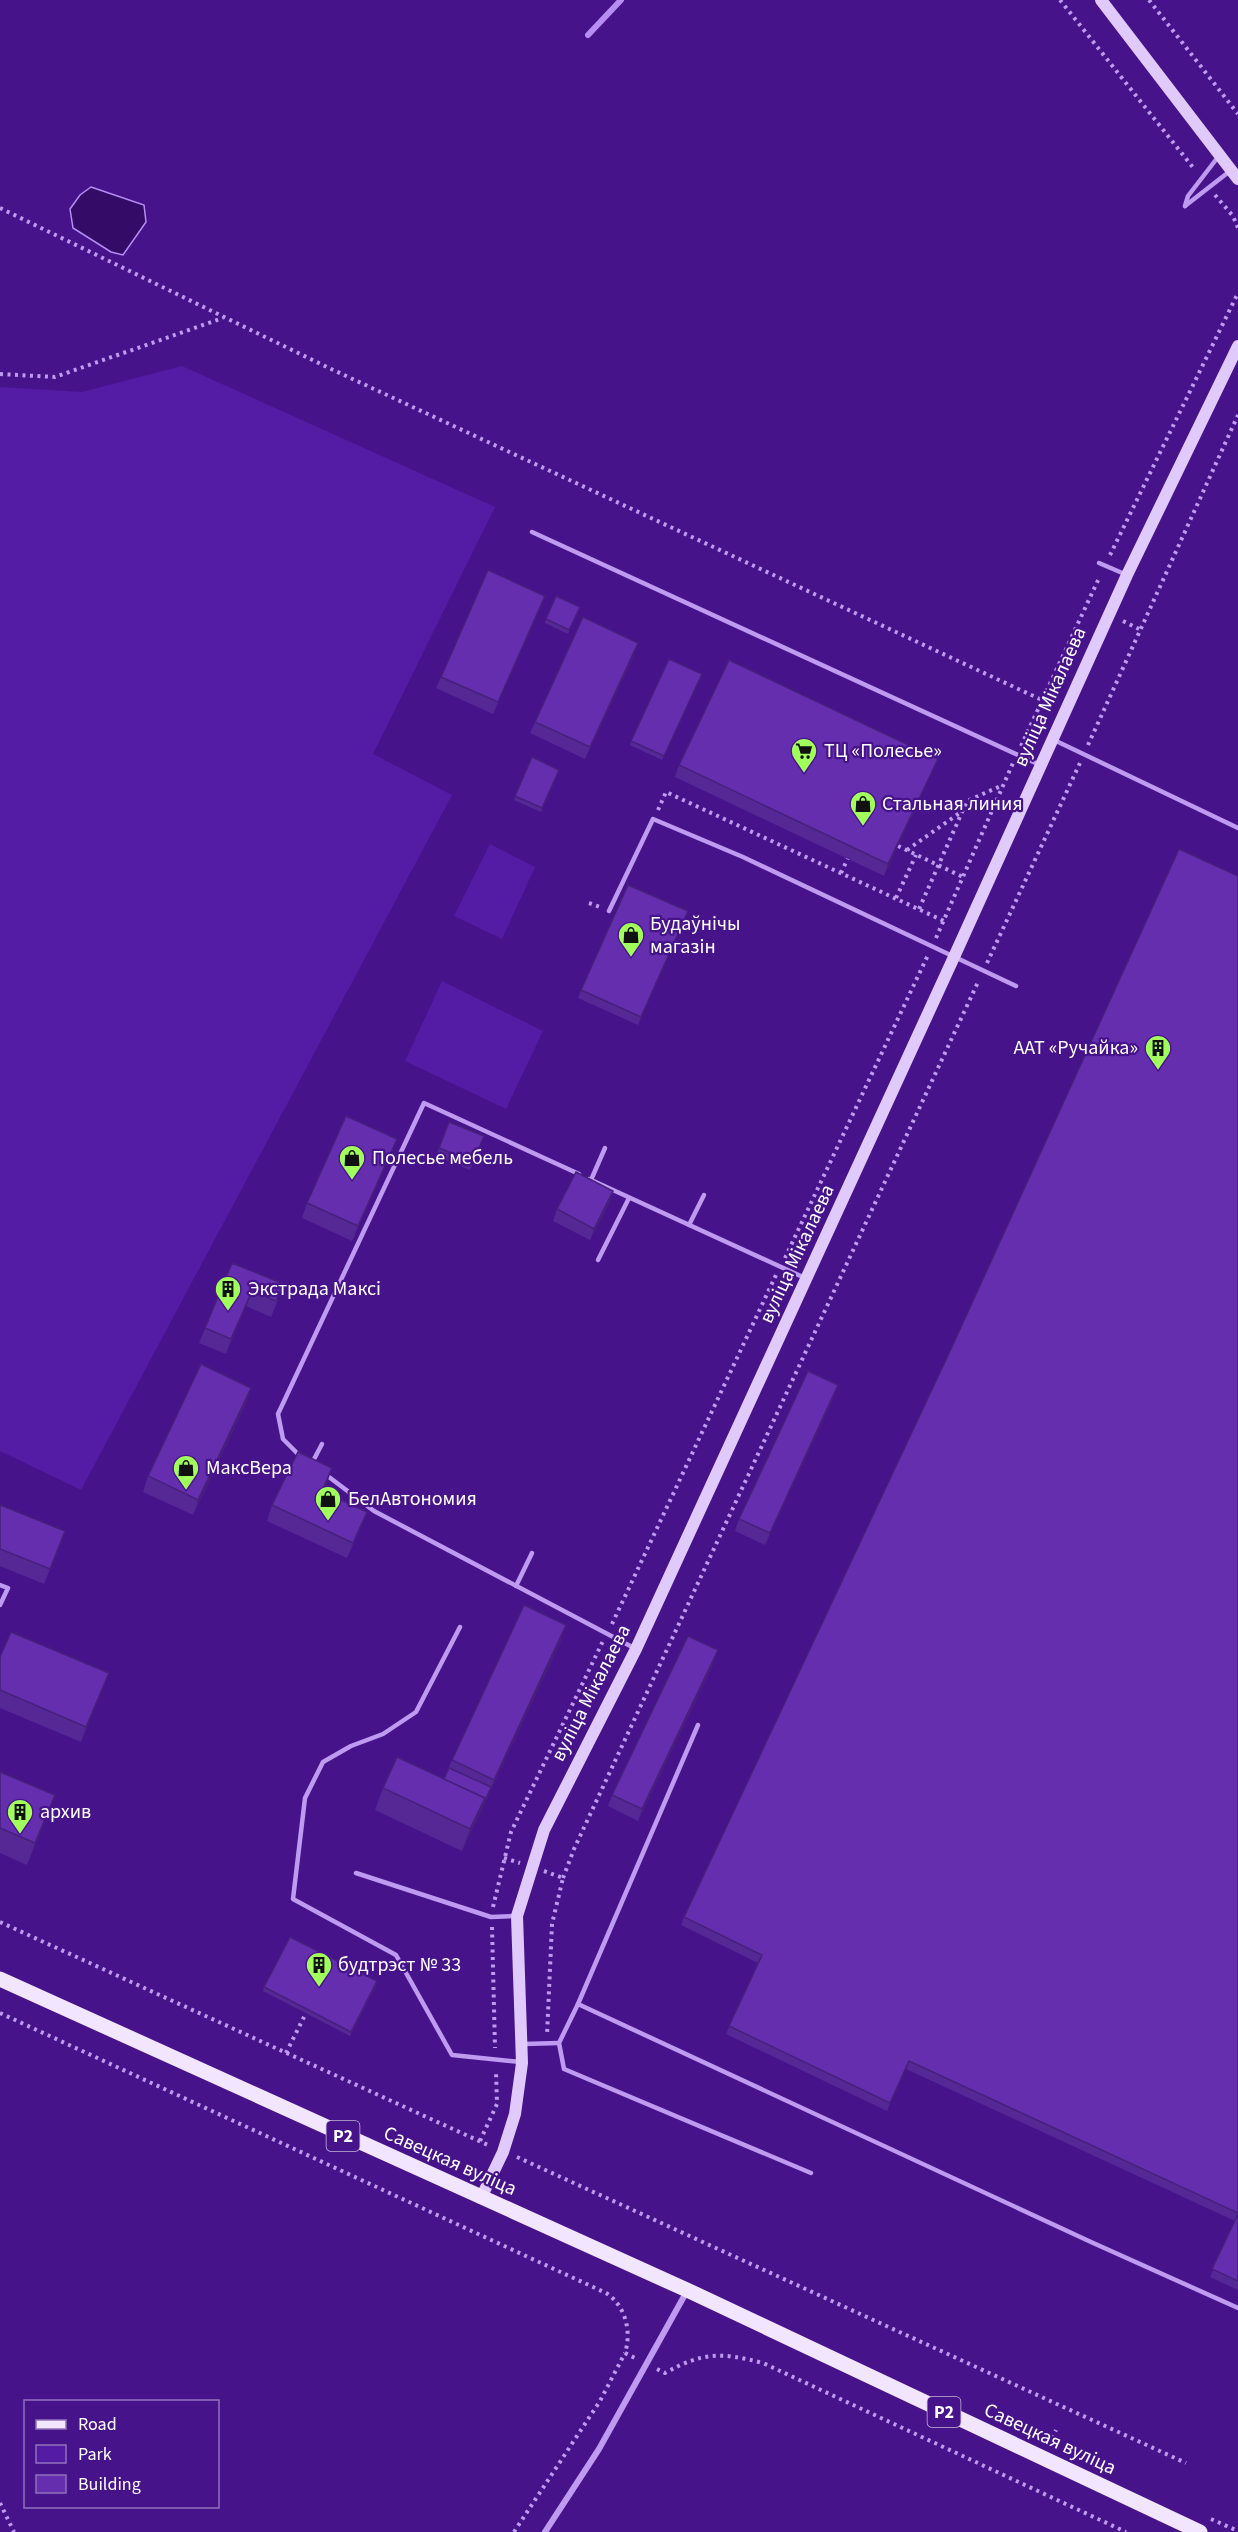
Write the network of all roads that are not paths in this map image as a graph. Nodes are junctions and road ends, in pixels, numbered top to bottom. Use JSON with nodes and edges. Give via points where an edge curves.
{"nodes":[{"id":1,"x":1101,"y":0,"type":"edge"},
{"id":2,"x":1220,"y":155,"type":"junction"},
{"id":3,"x":1235,"y":175,"type":"edge"},
{"id":4,"x":1238,"y":346,"type":"edge"},
{"id":5,"x":532,"y":532,"type":"dead end"},
{"id":6,"x":1099,"y":563,"type":"dead end"},
{"id":7,"x":1127,"y":575,"type":"junction"},
{"id":8,"x":1052,"y":739,"type":"junction"},
{"id":9,"x":1040,"y":765,"type":"junction"},
{"id":10,"x":1238,"y":828,"type":"edge"},
{"id":11,"x":609,"y":911,"type":"dead end"},
{"id":12,"x":954,"y":957,"type":"junction"},
{"id":13,"x":1016,"y":986,"type":"dead end"},
{"id":14,"x":605,"y":1148,"type":"dead end"},
{"id":15,"x":591,"y":1180,"type":"junction"},
{"id":16,"x":704,"y":1195,"type":"dead end"},
{"id":17,"x":629,"y":1198,"type":"junction"},
{"id":18,"x":689,"y":1225,"type":"junction"},
{"id":19,"x":598,"y":1260,"type":"dead end"},
{"id":20,"x":807,"y":1279,"type":"junction"},
{"id":21,"x":322,"y":1444,"type":"dead end"},
{"id":22,"x":310,"y":1467,"type":"junction"},
{"id":23,"x":532,"y":1552,"type":"dead end"},
{"id":24,"x":0,"y":1585,"type":"edge"},
{"id":25,"x":516,"y":1586,"type":"junction"},
{"id":26,"x":0,"y":1605,"type":"edge"},
{"id":27,"x":460,"y":1627,"type":"dead end"},
{"id":28,"x":636,"y":1649,"type":"junction"},
{"id":29,"x":698,"y":1725,"type":"dead end"},
{"id":30,"x":356,"y":1873,"type":"dead end"},
{"id":31,"x":517,"y":1916,"type":"junction"},
{"id":32,"x":0,"y":1979,"type":"edge"},
{"id":33,"x":578,"y":2004,"type":"junction"},
{"id":34,"x":559,"y":2043,"type":"junction"},
{"id":35,"x":522,"y":2044,"type":"junction"},
{"id":36,"x":522,"y":2063,"type":"junction"},
{"id":37,"x":811,"y":2173,"type":"dead end"},
{"id":38,"x":481,"y":2199,"type":"junction"},
{"id":39,"x":687,"y":2290,"type":"junction"},
{"id":40,"x":1238,"y":2307,"type":"edge"},
{"id":41,"x":545,"y":2532,"type":"edge"},
{"id":42,"x":1200,"y":2532,"type":"edge"}],
"edges":[{"from":1,"to":2,"type":"main road"},
{"from":2,"to":3,"type":"main road"},
{"from":2,"to":3,"type":"lane","via":[[1200,177],[1185,207]]},
{"from":4,"to":7,"type":"main road","name":"вуліца Мікалаева"},
{"from":5,"to":9,"type":"lane"},
{"from":6,"to":7,"type":"lane"},
{"from":7,"to":8,"type":"main road","name":"вуліца Мікалаева"},
{"from":8,"to":9,"type":"main road","name":"вуліца Мікалаева"},
{"from":8,"to":10,"type":"lane"},
{"from":9,"to":12,"type":"main road","name":"вуліца Мікалаева"},
{"from":11,"to":12,"type":"lane","via":[[653,819]]},
{"from":12,"to":13,"type":"lane"},
{"from":12,"to":20,"type":"main road","name":"вуліца Мікалаева"},
{"from":14,"to":15,"type":"lane"},
{"from":15,"to":17,"type":"lane"},
{"from":15,"to":22,"type":"lane","via":[[424,1103],[278,1414],[283,1438]]},
{"from":16,"to":18,"type":"lane"},
{"from":17,"to":18,"type":"lane"},
{"from":17,"to":19,"type":"lane"},
{"from":18,"to":20,"type":"lane"},
{"from":20,"to":28,"type":"main road","name":"вуліца Мікалаева"},
{"from":21,"to":22,"type":"lane"},
{"from":22,"to":25,"type":"lane","via":[[374,1511]]},
{"from":23,"to":25,"type":"lane"},
{"from":24,"to":26,"type":"lane","via":[[8,1588]]},
{"from":25,"to":28,"type":"lane"},
{"from":27,"to":36,"type":"lane","via":[[416,1712],[383,1734],[323,1762],[305,1798],[293,1899],[396,1955],[452,2055]]},
{"from":28,"to":31,"type":"main road","name":"вуліца Мікалаева","via":[[544,1830]]},
{"from":29,"to":33,"type":"lane"},
{"from":30,"to":31,"type":"lane","via":[[491,1917]]},
{"from":31,"to":35,"type":"main road","name":"вуліца Мікалаева"},
{"from":32,"to":38,"type":"main road","name":"Савецкая вуліца","number":"Р2"},
{"from":33,"to":34,"type":"lane"},
{"from":33,"to":40,"type":"lane"},
{"from":34,"to":35,"type":"lane"},
{"from":34,"to":37,"type":"lane","via":[[564,2069]]},
{"from":35,"to":36,"type":"main road","name":"вуліца Мікалаева"},
{"from":36,"to":38,"type":"main road","name":"вуліца Мікалаева","via":[[515,2114]]},
{"from":38,"to":39,"type":"main road","name":"Савецкая вуліца","number":"Р2"},
{"from":39,"to":41,"type":"street","via":[[599,2449]]},
{"from":39,"to":42,"type":"main road","name":"Савецкая вуліца","number":"Р2"}]}
